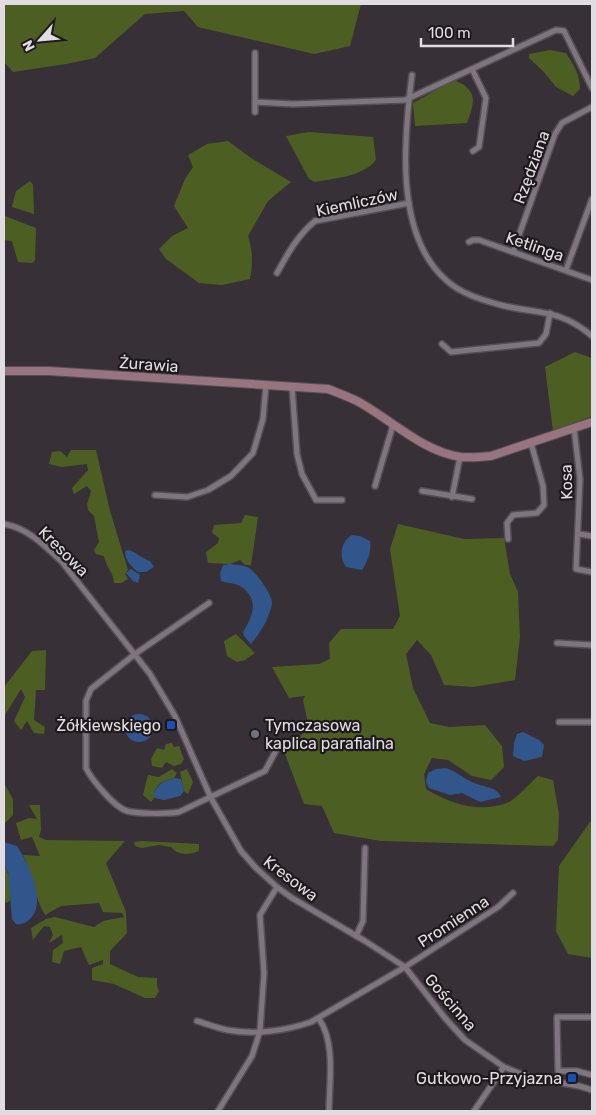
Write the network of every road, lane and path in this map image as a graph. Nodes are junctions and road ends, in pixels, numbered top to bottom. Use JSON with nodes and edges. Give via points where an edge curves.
{"nodes":[{"id":1,"x":255,"y":53,"type":"dead end"},
{"id":2,"x":472,"y":69,"type":"junction"},
{"id":3,"x":412,"y":74,"type":"dead end"},
{"id":4,"x":592,"y":88,"type":"edge"},
{"id":5,"x":409,"y":97,"type":"junction"},
{"id":6,"x":255,"y":102,"type":"junction"},
{"id":7,"x":592,"y":107,"type":"edge"},
{"id":8,"x":255,"y":112,"type":"dead end"},
{"id":9,"x":473,"y":151,"type":"dead end"},
{"id":10,"x":592,"y":199,"type":"edge"},
{"id":11,"x":409,"y":203,"type":"junction"},
{"id":12,"x":469,"y":242,"type":"dead end"},
{"id":13,"x":513,"y":252,"type":"junction"},
{"id":14,"x":566,"y":270,"type":"junction"},
{"id":15,"x":277,"y":273,"type":"dead end"},
{"id":16,"x":592,"y":280,"type":"edge"},
{"id":17,"x":550,"y":313,"type":"junction"},
{"id":18,"x":592,"y":336,"type":"edge"},
{"id":19,"x":442,"y":344,"type":"dead end"},
{"id":20,"x":4,"y":371,"type":"edge"},
{"id":21,"x":266,"y":385,"type":"junction"},
{"id":22,"x":292,"y":387,"type":"junction"},
{"id":23,"x":592,"y":422,"type":"edge"},
{"id":24,"x":393,"y":425,"type":"junction"},
{"id":25,"x":574,"y":428,"type":"junction"},
{"id":26,"x":531,"y":443,"type":"junction"},
{"id":27,"x":460,"y":457,"type":"junction"},
{"id":28,"x":375,"y":486,"type":"dead end"},
{"id":29,"x":422,"y":491,"type":"dead end"},
{"id":30,"x":155,"y":495,"type":"dead end"},
{"id":31,"x":452,"y":497,"type":"junction"},
{"id":32,"x":342,"y":500,"type":"dead end"},
{"id":33,"x":472,"y":500,"type":"dead end"},
{"id":34,"x":4,"y":524,"type":"edge"},
{"id":35,"x":579,"y":534,"type":"junction"},
{"id":36,"x":592,"y":536,"type":"edge"},
{"id":37,"x":508,"y":539,"type":"dead end"},
{"id":38,"x":592,"y":572,"type":"edge"},
{"id":39,"x":209,"y":604,"type":"dead end"},
{"id":40,"x":557,"y":643,"type":"dead end"},
{"id":41,"x":592,"y":645,"type":"edge"},
{"id":42,"x":135,"y":654,"type":"junction"},
{"id":43,"x":559,"y":722,"type":"dead end"},
{"id":44,"x":592,"y":722,"type":"edge"},
{"id":45,"x":280,"y":743,"type":"dead end"},
{"id":46,"x":211,"y":798,"type":"junction"},
{"id":47,"x":365,"y":848,"type":"dead end"},
{"id":48,"x":277,"y":887,"type":"junction"},
{"id":49,"x":513,"y":893,"type":"dead end"},
{"id":50,"x":356,"y":936,"type":"junction"},
{"id":51,"x":405,"y":967,"type":"junction"},
{"id":52,"x":592,"y":1017,"type":"edge"},
{"id":53,"x":318,"y":1019,"type":"junction"},
{"id":54,"x":197,"y":1021,"type":"dead end"},
{"id":55,"x":260,"y":1031,"type":"junction"},
{"id":56,"x":504,"y":1067,"type":"junction"},
{"id":57,"x":592,"y":1075,"type":"edge"},
{"id":58,"x":592,"y":1090,"type":"edge"},
{"id":59,"x":218,"y":1111,"type":"edge"},
{"id":60,"x":329,"y":1111,"type":"edge"},
{"id":61,"x":474,"y":1111,"type":"edge"}],
"edges":[{"from":1,"to":6,"type":"street"},
{"from":2,"to":4,"type":"street","via":[[556,30],[564,31]]},
{"from":2,"to":5,"type":"street"},
{"from":2,"to":9,"type":"street","via":[[486,98],[479,148]]},
{"from":3,"to":5,"type":"street"},
{"from":5,"to":6,"type":"street","via":[[374,102]]},
{"from":5,"to":11,"type":"street","via":[[406,155]]},
{"from":6,"to":8,"type":"street"},
{"from":7,"to":13,"type":"street","name":"Rzędziana","via":[[562,123],[555,134]]},
{"from":10,"to":14,"type":"street"},
{"from":11,"to":15,"type":"street","name":"Kiemliczów","via":[[316,221],[304,230]]},
{"from":11,"to":17,"type":"street","via":[[421,247],[445,280],[460,291],[482,300]]},
{"from":12,"to":13,"type":"street","name":"Ketlinga","via":[[479,240]]},
{"from":13,"to":14,"type":"street","name":"Ketlinga"},
{"from":14,"to":16,"type":"street","name":"Ketlinga"},
{"from":17,"to":18,"type":"street","via":[[571,320]]},
{"from":17,"to":19,"type":"street","via":[[546,334],[539,343],[451,352]]},
{"from":20,"to":21,"type":"street","name":"Żurawia"},
{"from":21,"to":22,"type":"street","name":"Żurawia"},
{"from":21,"to":30,"type":"street","via":[[263,419],[253,453],[231,476],[208,490],[187,497]]},
{"from":22,"to":24,"type":"street","name":"Żurawia","via":[[328,389],[344,395]]},
{"from":22,"to":32,"type":"street","via":[[297,454],[302,474],[316,500]]},
{"from":23,"to":25,"type":"street","name":"Żurawia"},
{"from":24,"to":27,"type":"street","name":"Żurawia","via":[[441,451]]},
{"from":24,"to":28,"type":"street"},
{"from":25,"to":26,"type":"street","name":"Żurawia"},
{"from":25,"to":35,"type":"street","name":"Kosa","via":[[580,479]]},
{"from":26,"to":27,"type":"street","name":"Żurawia","via":[[492,456]]},
{"from":26,"to":37,"type":"street","via":[[543,486],[544,505],[537,513],[513,515],[507,523]]},
{"from":27,"to":31,"type":"street"},
{"from":29,"to":31,"type":"street"},
{"from":31,"to":33,"type":"street"},
{"from":34,"to":42,"type":"street","name":"Kresowa","via":[[25,530],[46,547]]},
{"from":35,"to":36,"type":"street"},
{"from":35,"to":38,"type":"street","name":"Kosa","via":[[576,569]]},
{"from":39,"to":42,"type":"street"},
{"from":40,"to":41,"type":"street"},
{"from":42,"to":46,"type":"street","name":"Kresowa","via":[[175,716]]},
{"from":42,"to":46,"type":"street","via":[[90,689],[86,701],[86,768],[91,778],[127,811],[168,814]]},
{"from":43,"to":44,"type":"street"},
{"from":45,"to":46,"type":"street","via":[[265,771]]},
{"from":46,"to":48,"type":"street","name":"Kresowa","via":[[241,851]]},
{"from":47,"to":50,"type":"street","via":[[363,921]]},
{"from":48,"to":50,"type":"street","name":"Kresowa"},
{"from":48,"to":55,"type":"street","via":[[260,916],[264,973]]},
{"from":49,"to":51,"type":"street","name":"Promienna","via":[[498,907]]},
{"from":50,"to":51,"type":"street","name":"Kresowa"},
{"from":51,"to":53,"type":"street","name":"Promienna"},
{"from":51,"to":56,"type":"street","name":"Gościnna","via":[[465,1040]]},
{"from":52,"to":57,"type":"street","via":[[557,1017],[558,1071]]},
{"from":53,"to":55,"type":"street","name":"Promienna","via":[[298,1027]]},
{"from":53,"to":60,"type":"street","via":[[329,1042]]},
{"from":54,"to":55,"type":"street","name":"Promienna","via":[[227,1030]]},
{"from":55,"to":59,"type":"street","via":[[252,1056]]},
{"from":56,"to":58,"type":"street","name":"Gościnna","via":[[529,1077]]},
{"from":56,"to":61,"type":"street"}]}
